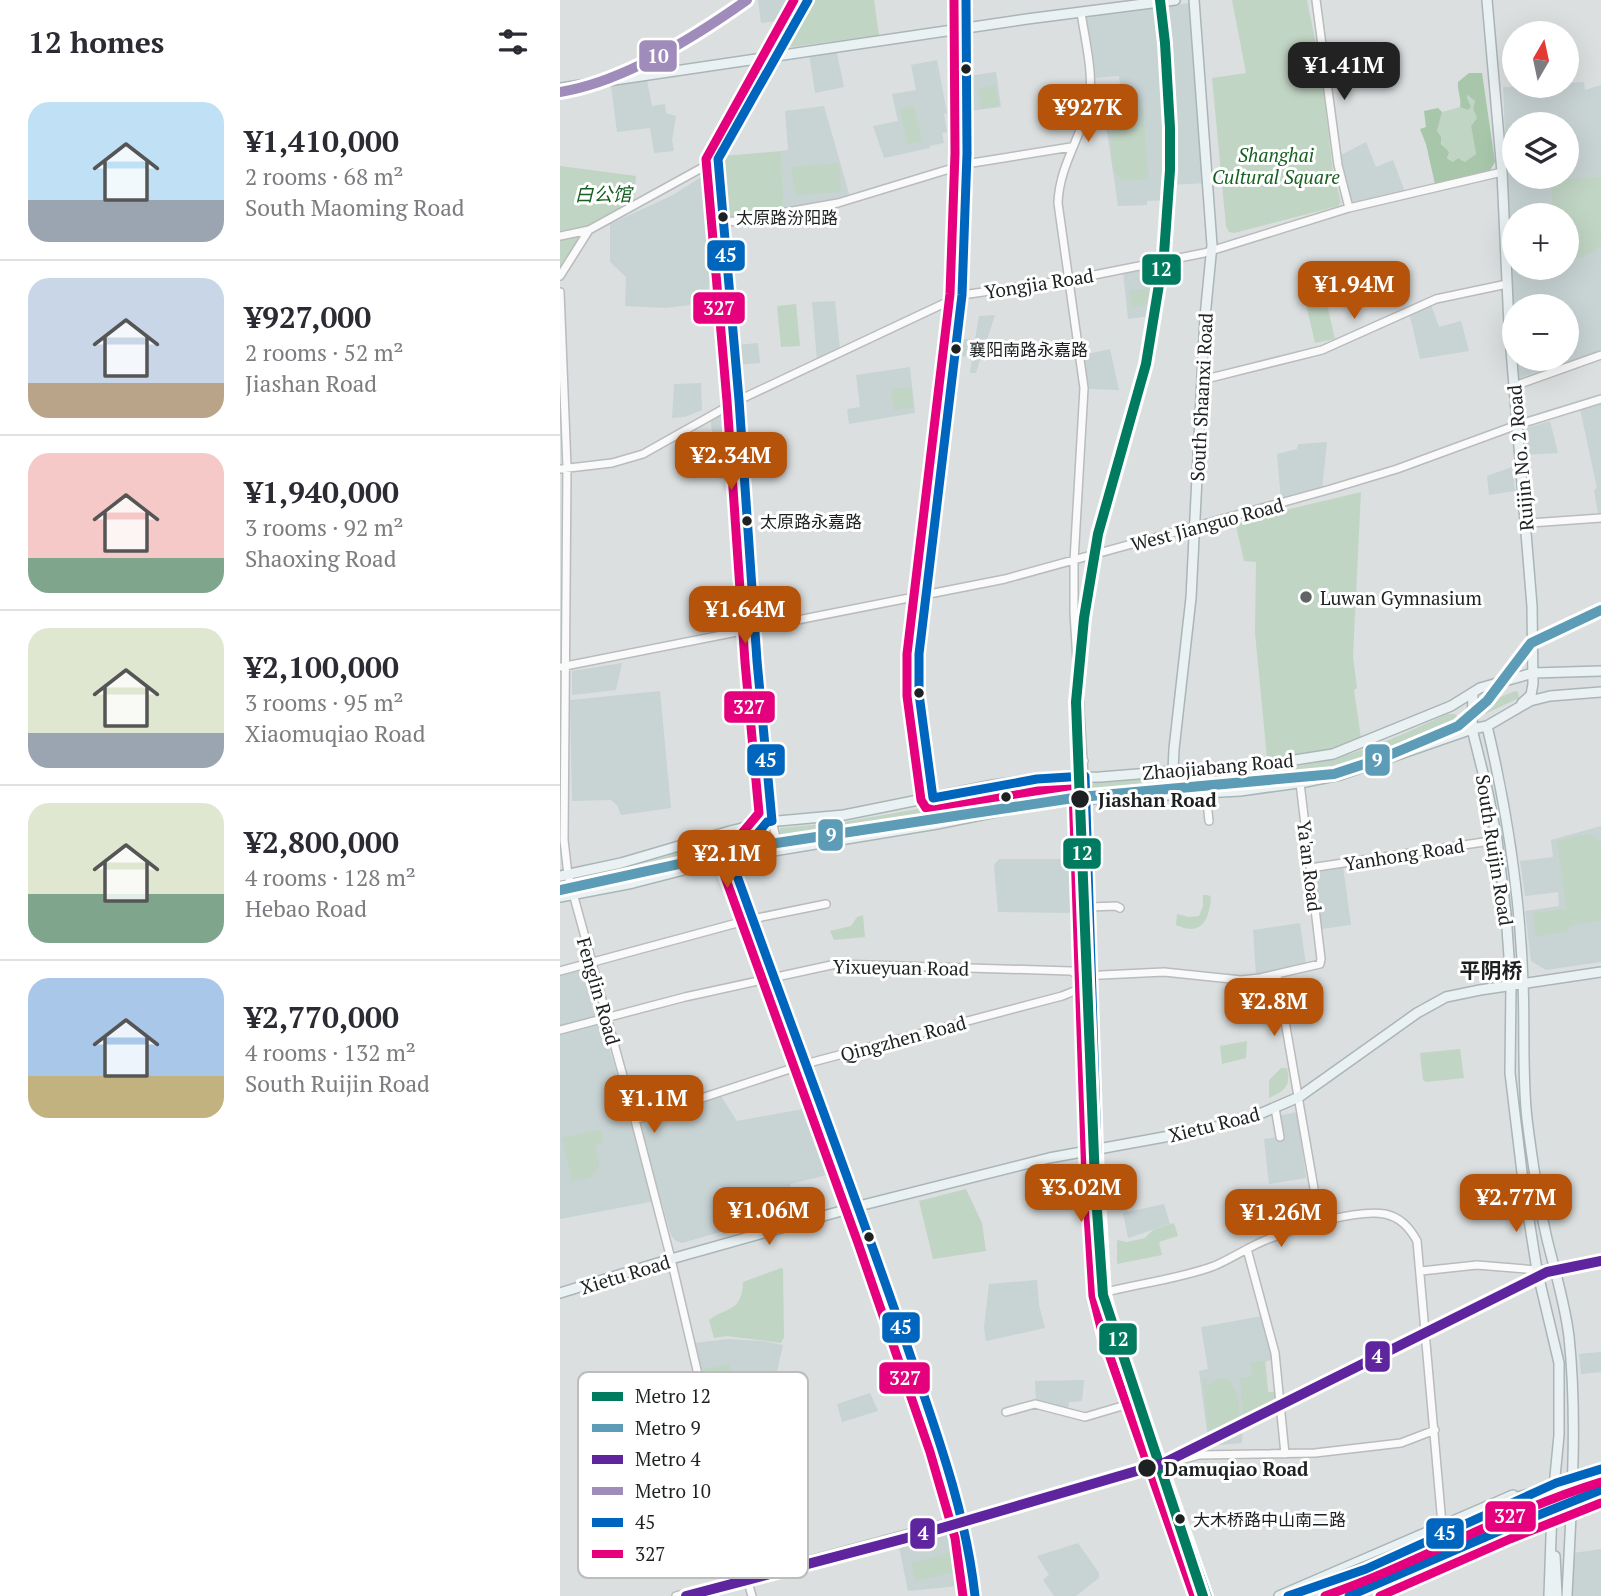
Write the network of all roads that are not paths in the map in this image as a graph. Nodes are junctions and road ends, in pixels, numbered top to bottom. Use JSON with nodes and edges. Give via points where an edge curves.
{"nodes":[{"id":1,"x":808,"y":0,"type":"edge"},
{"id":2,"x":965,"y":0,"type":"edge"},
{"id":3,"x":1175,"y":0,"type":"edge"},
{"id":4,"x":1194,"y":0,"type":"edge"},
{"id":5,"x":1316,"y":0,"type":"edge"},
{"id":6,"x":1487,"y":0,"type":"edge"},
{"id":7,"x":1081,"y":12,"type":"junction"},
{"id":8,"x":965,"y":27,"type":"junction"},
{"id":9,"x":775,"y":57,"type":"junction"},
{"id":10,"x":1494,"y":85,"type":"junction"},
{"id":11,"x":560,"y":88,"type":"edge"},
{"id":12,"x":1072,"y":147,"type":"junction"},
{"id":13,"x":718,"y":159,"type":"junction"},
{"id":14,"x":967,"y":164,"type":"junction"},
{"id":15,"x":1502,"y":172,"type":"joint"},
{"id":16,"x":1509,"y":203,"type":"edge"},
{"id":17,"x":1349,"y":208,"type":"junction"},
{"id":18,"x":723,"y":223,"type":"junction"},
{"id":19,"x":589,"y":230,"type":"junction"},
{"id":20,"x":560,"y":236,"type":"edge"},
{"id":21,"x":1211,"y":252,"type":"junction"},
{"id":22,"x":560,"y":276,"type":"edge"},
{"id":23,"x":1068,"y":279,"type":"junction"},
{"id":24,"x":1507,"y":280,"type":"edge"},
{"id":25,"x":1507,"y":284,"type":"junction"},
{"id":26,"x":560,"y":292,"type":"edge"},
{"id":27,"x":962,"y":295,"type":"junction"},
{"id":28,"x":1601,"y":355,"type":"edge"},
{"id":29,"x":1202,"y":380,"type":"junction"},
{"id":30,"x":1514,"y":386,"type":"junction"},
{"id":31,"x":1600,"y":399,"type":"edge"},
{"id":32,"x":739,"y":400,"type":"junction"},
{"id":33,"x":1517,"y":425,"type":"junction"},
{"id":34,"x":564,"y":468,"type":"edge"},
{"id":35,"x":1601,"y":518,"type":"edge"},
{"id":36,"x":1528,"y":523,"type":"junction"},
{"id":37,"x":1195,"y":526,"type":"junction"},
{"id":38,"x":1074,"y":561,"type":"junction"},
{"id":39,"x":926,"y":596,"type":"junction"},
{"id":40,"x":755,"y":630,"type":"junction"},
{"id":41,"x":563,"y":667,"type":"edge"},
{"id":42,"x":1601,"y":671,"type":"edge"},
{"id":43,"x":1535,"y":673,"type":"junction"},
{"id":44,"x":1601,"y":692,"type":"edge"},
{"id":45,"x":1473,"y":693,"type":"junction"},
{"id":46,"x":1487,"y":726,"type":"junction"},
{"id":47,"x":1472,"y":729,"type":"junction"},
{"id":48,"x":1172,"y":769,"type":"junction"},
{"id":49,"x":1080,"y":776,"type":"junction"},
{"id":50,"x":1300,"y":783,"type":"junction"},
{"id":51,"x":1206,"y":792,"type":"junction"},
{"id":52,"x":1172,"y":793,"type":"junction"},
{"id":53,"x":933,"y":798,"type":"junction"},
{"id":54,"x":1074,"y":800,"type":"junction"},
{"id":55,"x":1086,"y":800,"type":"junction"},
{"id":56,"x":1209,"y":821,"type":"dead end"},
{"id":57,"x":769,"y":822,"type":"junction"},
{"id":58,"x":937,"y":824,"type":"junction"},
{"id":59,"x":1497,"y":840,"type":"junction"},
{"id":60,"x":779,"y":850,"type":"junction"},
{"id":61,"x":738,"y":857,"type":"junction"},
{"id":62,"x":1310,"y":868,"type":"junction"},
{"id":63,"x":564,"y":876,"type":"edge"},
{"id":64,"x":573,"y":896,"type":"junction"},
{"id":65,"x":560,"y":897,"type":"edge"},
{"id":66,"x":825,"y":904,"type":"dead end"},
{"id":67,"x":1090,"y":907,"type":"junction"},
{"id":68,"x":1121,"y":908,"type":"dead end"},
{"id":69,"x":752,"y":919,"type":"junction"},
{"id":70,"x":1321,"y":949,"type":"joint"},
{"id":71,"x":591,"y":962,"type":"junction"},
{"id":72,"x":560,"y":971,"type":"edge"},
{"id":73,"x":1601,"y":972,"type":"edge"},
{"id":74,"x":1093,"y":975,"type":"junction"},
{"id":75,"x":1277,"y":975,"type":"junction"},
{"id":76,"x":1081,"y":976,"type":"junction"},
{"id":77,"x":773,"y":978,"type":"junction"},
{"id":78,"x":1524,"y":983,"type":"junction"},
{"id":79,"x":1511,"y":985,"type":"junction"},
{"id":80,"x":608,"y":1019,"type":"junction"},
{"id":81,"x":560,"y":1030,"type":"edge"},
{"id":82,"x":805,"y":1064,"type":"junction"},
{"id":83,"x":1299,"y":1097,"type":"junction"},
{"id":84,"x":1275,"y":1108,"type":"junction"},
{"id":85,"x":635,"y":1120,"type":"junction"},
{"id":86,"x":1280,"y":1137,"type":"dead end"},
{"id":87,"x":1093,"y":1149,"type":"junction"},
{"id":88,"x":859,"y":1206,"type":"junction"},
{"id":89,"x":1320,"y":1223,"type":"junction"},
{"id":90,"x":1247,"y":1249,"type":"junction"},
{"id":91,"x":671,"y":1259,"type":"junction"},
{"id":92,"x":1601,"y":1262,"type":"edge"},
{"id":93,"x":1556,"y":1268,"type":"junction"},
{"id":94,"x":1537,"y":1270,"type":"junction"},
{"id":95,"x":1421,"y":1271,"type":"junction"},
{"id":96,"x":560,"y":1293,"type":"edge"},
{"id":97,"x":1103,"y":1295,"type":"junction"},
{"id":98,"x":698,"y":1372,"type":"edge"},
{"id":99,"x":1129,"y":1404,"type":"dead end"},
{"id":100,"x":1006,"y":1412,"type":"dead end"},
{"id":101,"x":1435,"y":1430,"type":"junction"},
{"id":102,"x":1285,"y":1454,"type":"junction"},
{"id":103,"x":1159,"y":1466,"type":"junction"},
{"id":104,"x":1601,"y":1471,"type":"edge"},
{"id":105,"x":1572,"y":1479,"type":"junction"},
{"id":106,"x":1601,"y":1482,"type":"edge"},
{"id":107,"x":1556,"y":1483,"type":"junction"},
{"id":108,"x":1601,"y":1490,"type":"edge"},
{"id":109,"x":1533,"y":1493,"type":"junction"},
{"id":110,"x":1571,"y":1501,"type":"junction"},
{"id":111,"x":1552,"y":1508,"type":"junction"},
{"id":112,"x":1536,"y":1514,"type":"junction"},
{"id":113,"x":964,"y":1518,"type":"junction"},
{"id":114,"x":1552,"y":1520,"type":"junction"},
{"id":115,"x":1443,"y":1524,"type":"junction"},
{"id":116,"x":808,"y":1560,"type":"edge"},
{"id":117,"x":742,"y":1578,"type":"edge"},
{"id":118,"x":746,"y":1578,"type":"edge"},
{"id":119,"x":676,"y":1596,"type":"edge"},
{"id":120,"x":752,"y":1596,"type":"edge"},
{"id":121,"x":975,"y":1596,"type":"edge"},
{"id":122,"x":1198,"y":1596,"type":"edge"},
{"id":123,"x":1207,"y":1596,"type":"edge"},
{"id":124,"x":1279,"y":1596,"type":"edge"},
{"id":125,"x":1288,"y":1596,"type":"edge"},
{"id":126,"x":1295,"y":1596,"type":"edge"},
{"id":127,"x":1315,"y":1596,"type":"edge"},
{"id":128,"x":1327,"y":1596,"type":"edge"},
{"id":129,"x":1336,"y":1596,"type":"edge"},
{"id":130,"x":1349,"y":1596,"type":"edge"},
{"id":131,"x":1549,"y":1596,"type":"edge"},
{"id":132,"x":1557,"y":1596,"type":"edge"},
{"id":133,"x":1567,"y":1596,"type":"edge"}],
"edges":[{"from":1,"to":9,"type":"street"},
{"from":2,"to":8,"type":"street"},
{"from":3,"to":7,"type":"main road"},
{"from":4,"to":21,"type":"main road","name":"South Shaanxi Road"},
{"from":5,"to":17,"type":"street","via":[[1338,165]]},
{"from":6,"to":10,"type":"main road","name":"Ruijin No. 2 Road"},
{"from":7,"to":8,"type":"main road"},
{"from":7,"to":12,"type":"street","via":[[1090,90]]},
{"from":8,"to":9,"type":"main road"},
{"from":8,"to":14,"type":"street"},
{"from":9,"to":11,"type":"main road"},
{"from":9,"to":13,"type":"street"},
{"from":10,"to":15,"type":"main road","name":"Ruijin No. 2 Road"},
{"from":10,"to":16,"type":"main road","via":[[1500,94]]},
{"from":12,"to":14,"type":"street"},
{"from":12,"to":23,"type":"street","via":[[1058,199]]},
{"from":13,"to":18,"type":"street"},
{"from":13,"to":19,"type":"street"},
{"from":14,"to":18,"type":"street","via":[[838,204]]},
{"from":14,"to":27,"type":"street"},
{"from":15,"to":17,"type":"street","name":"Yongjia Road"},
{"from":17,"to":21,"type":"street","name":"Yongjia Road"},
{"from":18,"to":32,"type":"street"},
{"from":19,"to":20,"type":"street"},
{"from":19,"to":22,"type":"street"},
{"from":21,"to":23,"type":"street","name":"Yongjia Road"},
{"from":21,"to":29,"type":"main road","name":"South Shaanxi Road"},
{"from":23,"to":27,"type":"street","name":"Yongjia Road"},
{"from":23,"to":38,"type":"street","via":[[1084,388]]},
{"from":24,"to":25,"type":"main road","name":"Ruijin No. 2 Road"},
{"from":25,"to":29,"type":"street","via":[[1436,299],[1322,350]]},
{"from":25,"to":30,"type":"main road","name":"Ruijin No. 2 Road"},
{"from":26,"to":34,"type":"street","name":"Fenglin Road"},
{"from":27,"to":32,"type":"street","name":"Yongjia Road"},
{"from":27,"to":39,"type":"street"},
{"from":28,"to":30,"type":"street"},
{"from":29,"to":37,"type":"main road","name":"South Shaanxi Road"},
{"from":30,"to":33,"type":"main road","name":"Ruijin No. 2 Road"},
{"from":31,"to":33,"type":"street","name":"West Jianguo Road"},
{"from":32,"to":34,"type":"street","name":"Yongjia Road","via":[[642,454],[612,463]]},
{"from":32,"to":40,"type":"street"},
{"from":33,"to":36,"type":"main road","name":"Ruijin No. 2 Road"},
{"from":33,"to":37,"type":"street","name":"West Jianguo Road","via":[[1381,474]]},
{"from":34,"to":41,"type":"street","name":"Fenglin Road"},
{"from":35,"to":36,"type":"street"},
{"from":36,"to":43,"type":"main road","name":"Ruijin No. 2 Road","via":[[1539,658]]},
{"from":37,"to":38,"type":"street","name":"West Jianguo Road"},
{"from":37,"to":48,"type":"main road","name":"South Shaanxi Road"},
{"from":38,"to":39,"type":"street","name":"West Jianguo Road"},
{"from":38,"to":49,"type":"street","via":[[1084,761]]},
{"from":39,"to":40,"type":"street","name":"West Jianguo Road"},
{"from":39,"to":53,"type":"street","via":[[918,685]]},
{"from":40,"to":41,"type":"street","name":"West Jianguo Road"},
{"from":40,"to":57,"type":"street"},
{"from":41,"to":63,"type":"street","name":"Fenglin Road"},
{"from":42,"to":43,"type":"main road","name":"Zhaojiabang Road"},
{"from":43,"to":45,"type":"main road","name":"Zhaojiabang Road"},
{"from":43,"to":46,"type":"main road","name":"Ruijin No. 2 Road","via":[[1531,695]]},
{"from":44,"to":46,"type":"main road","name":"Zhaojiabang Road","via":[[1530,701]]},
{"from":45,"to":47,"type":"main road","name":"South Ruijin Road"},
{"from":45,"to":48,"type":"main road","name":"Zhaojiabang Road","via":[[1333,754],[1276,763]]},
{"from":46,"to":47,"type":"main road","name":"Zhaojiabang Road"},
{"from":46,"to":78,"type":"main road","name":"South Ruijin Road","via":[[1511,842]]},
{"from":47,"to":50,"type":"main road","name":"Zhaojiabang Road","via":[[1340,775]]},
{"from":47,"to":59,"type":"main road","name":"South Ruijin Road"},
{"from":48,"to":49,"type":"main road","name":"Zhaojiabang Road"},
{"from":48,"to":52,"type":"main road","name":"South Shaanxi Road"},
{"from":49,"to":53,"type":"main road","name":"Zhaojiabang Road","via":[[993,785]]},
{"from":49,"to":54,"type":"street"},
{"from":49,"to":55,"type":"street"},
{"from":50,"to":51,"type":"main road","name":"Zhaojiabang Road"},
{"from":50,"to":62,"type":"street","name":"Ya'an Road"},
{"from":51,"to":52,"type":"main road","name":"Zhaojiabang Road"},
{"from":51,"to":56,"type":"street"},
{"from":52,"to":55,"type":"main road","name":"Zhaojiabang Road"},
{"from":53,"to":57,"type":"main road","name":"Zhaojiabang Road","via":[[844,815]]},
{"from":53,"to":58,"type":"street"},
{"from":54,"to":55,"type":"main road","name":"Zhaojiabang Road"},
{"from":54,"to":58,"type":"main road","name":"Zhaojiabang Road"},
{"from":54,"to":76,"type":"street"},
{"from":55,"to":67,"type":"street"},
{"from":57,"to":60,"type":"street"},
{"from":57,"to":61,"type":"street"},
{"from":57,"to":63,"type":"main road","name":"Zhaojiabang Road"},
{"from":58,"to":60,"type":"main road","name":"Zhaojiabang Road"},
{"from":59,"to":62,"type":"street","name":"Yanhong Road"},
{"from":59,"to":79,"type":"main road","name":"South Ruijin Road"},
{"from":60,"to":61,"type":"main road","name":"Zhaojiabang Road"},
{"from":61,"to":64,"type":"main road","name":"Zhaojiabang Road"},
{"from":61,"to":69,"type":"street","via":[[736,873]]},
{"from":62,"to":70,"type":"street","name":"Ya'an Road"},
{"from":63,"to":64,"type":"street","name":"Fenglin Road"},
{"from":64,"to":65,"type":"main road","name":"Zhaojiabang Road"},
{"from":64,"to":71,"type":"street","name":"Fenglin Road"},
{"from":66,"to":69,"type":"street"},
{"from":67,"to":68,"type":"street"},
{"from":67,"to":74,"type":"street"},
{"from":69,"to":71,"type":"street"},
{"from":69,"to":77,"type":"street"},
{"from":70,"to":75,"type":"street","name":"Yixueyuan Road","via":[[1320,964]]},
{"from":71,"to":72,"type":"street"},
{"from":71,"to":80,"type":"street","name":"Fenglin Road"},
{"from":73,"to":78,"type":"main road","name":"Xietu Road"},
{"from":74,"to":75,"type":"street","name":"Yixueyuan Road","via":[[1164,972],[1227,980]]},
{"from":74,"to":76,"type":"street","name":"Yixueyuan Road"},
{"from":74,"to":87,"type":"street"},
{"from":75,"to":83,"type":"street"},
{"from":76,"to":77,"type":"street","name":"Yixueyuan Road","via":[[1071,971],[836,964]]},
{"from":76,"to":82,"type":"street","name":"Qingzhen Road","via":[[1077,990],[1062,996]]},
{"from":76,"to":87,"type":"street"},
{"from":77,"to":80,"type":"street","name":"Yixueyuan Road"},
{"from":77,"to":82,"type":"street"},
{"from":78,"to":79,"type":"main road","name":"Xietu Road"},
{"from":78,"to":93,"type":"main road","name":"South Ruijin Road","via":[[1527,1118],[1544,1227]]},
{"from":79,"to":83,"type":"main road","name":"Xietu Road","via":[[1460,993],[1433,1003]]},
{"from":79,"to":94,"type":"main road","name":"South Ruijin Road","via":[[1510,1073]]},
{"from":80,"to":81,"type":"street","name":"Yixueyuan Road"},
{"from":80,"to":85,"type":"street","name":"Fenglin Road"},
{"from":82,"to":85,"type":"street","name":"Qingzhen Road"},
{"from":82,"to":88,"type":"street"},
{"from":83,"to":84,"type":"main road","name":"Xietu Road"},
{"from":83,"to":89,"type":"street","via":[[1308,1173]]},
{"from":84,"to":86,"type":"street"},
{"from":84,"to":87,"type":"main road","name":"Xietu Road","via":[[1208,1129]]},
{"from":85,"to":91,"type":"street","name":"Fenglin Road"},
{"from":87,"to":88,"type":"main road","name":"Xietu Road"},
{"from":87,"to":97,"type":"street"},
{"from":88,"to":91,"type":"main road","name":"Xietu Road"},
{"from":88,"to":113,"type":"street"},
{"from":89,"to":90,"type":"street"},
{"from":89,"to":95,"type":"street","via":[[1368,1213],[1401,1221],[1417,1241]]},
{"from":90,"to":97,"type":"street","via":[[1213,1266]]},
{"from":90,"to":102,"type":"street","via":[[1276,1360]]},
{"from":91,"to":96,"type":"main road","name":"Xietu Road"},
{"from":91,"to":98,"type":"street","name":"Fenglin Road"},
{"from":92,"to":93,"type":"street"},
{"from":93,"to":94,"type":"street"},
{"from":93,"to":105,"type":"main road","name":"South Ruijin Road","via":[[1569,1335]]},
{"from":94,"to":95,"type":"street","via":[[1477,1265]]},
{"from":94,"to":107,"type":"main road","name":"South Ruijin Road","via":[[1559,1363]]},
{"from":95,"to":101,"type":"street"},
{"from":97,"to":103,"type":"street"},
{"from":99,"to":100,"type":"street","via":[[1085,1418],[1035,1404]]},
{"from":101,"to":102,"type":"street","via":[[1401,1443]]},
{"from":101,"to":115,"type":"street"},
{"from":102,"to":103,"type":"street","via":[[1213,1453]]},
{"from":103,"to":113,"type":"street"},
{"from":103,"to":122,"type":"street"},
{"from":103,"to":123,"type":"street"},
{"from":104,"to":105,"type":"main road"},
{"from":104,"to":126,"type":"highway","bridge":true},
{"from":105,"to":107,"type":"main road"},
{"from":105,"to":110,"type":"main road","name":"South Ruijin Road"},
{"from":106,"to":127,"type":"highway","bridge":true},
{"from":107,"to":109,"type":"main road"},
{"from":107,"to":111,"type":"main road","name":"South Ruijin Road"},
{"from":108,"to":110,"type":"main road"},
{"from":109,"to":115,"type":"main road","via":[[1520,1492]]},
{"from":109,"to":125,"type":"main road","via":[[1366,1569]]},
{"from":109,"to":126,"type":"highway","bridge":true,"via":[[1508,1500]]},
{"from":110,"to":111,"type":"main road"},
{"from":110,"to":133,"type":"main road","name":"South Ruijin Road"},
{"from":111,"to":112,"type":"main road"},
{"from":111,"to":114,"type":"main road","name":"South Ruijin Road"},
{"from":112,"to":128,"type":"main road"},
{"from":112,"to":129,"type":"highway"},
{"from":112,"to":130,"type":"main road"},
{"from":113,"to":116,"type":"street"},
{"from":113,"to":121,"type":"street"},
{"from":114,"to":131,"type":"main road"},
{"from":114,"to":132,"type":"main road"},
{"from":115,"to":124,"type":"main road"},
{"from":117,"to":119,"type":"street"},
{"from":118,"to":120,"type":"street","name":"Fenglin Road"}]}
